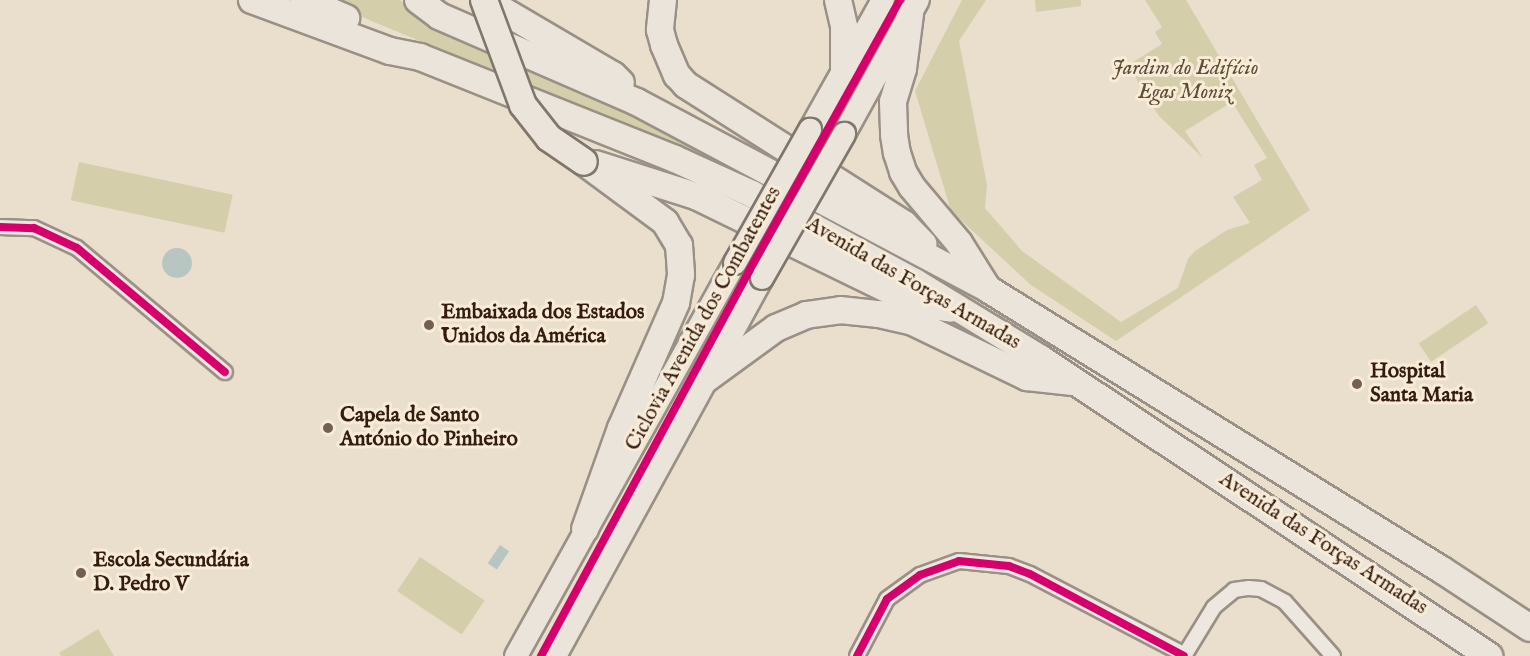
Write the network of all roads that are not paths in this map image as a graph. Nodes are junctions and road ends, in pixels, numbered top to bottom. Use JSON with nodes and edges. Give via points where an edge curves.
{"nodes":[{"id":1,"x":252,"y":0,"type":"edge"},
{"id":2,"x":304,"y":0,"type":"edge"},
{"id":3,"x":418,"y":0,"type":"edge"},
{"id":4,"x":484,"y":0,"type":"edge"},
{"id":5,"x":663,"y":0,"type":"edge"},
{"id":6,"x":883,"y":0,"type":"edge"},
{"id":7,"x":843,"y":3,"type":"edge"},
{"id":8,"x":914,"y":7,"type":"edge"},
{"id":9,"x":420,"y":57,"type":"junction"},
{"id":10,"x":844,"y":69,"type":"junction"},
{"id":11,"x":637,"y":102,"type":"junction"},
{"id":12,"x":591,"y":167,"type":"junction"},
{"id":13,"x":0,"y":227,"type":"edge"},
{"id":14,"x":945,"y":266,"type":"junction"},
{"id":15,"x":988,"y":289,"type":"junction"},
{"id":16,"x":963,"y":311,"type":"junction"},
{"id":17,"x":225,"y":372,"type":"dead end"},
{"id":18,"x":706,"y":380,"type":"junction"},
{"id":19,"x":1077,"y":382,"type":"junction"},
{"id":20,"x":585,"y":528,"type":"junction"},
{"id":21,"x":1442,"y":570,"type":"junction"},
{"id":22,"x":1383,"y":583,"type":"junction"},
{"id":23,"x":1530,"y":611,"type":"edge"},
{"id":24,"x":1530,"y":628,"type":"edge"},
{"id":25,"x":1184,"y":655,"type":"edge"},
{"id":26,"x":516,"y":656,"type":"edge"},
{"id":27,"x":555,"y":656,"type":"edge"},
{"id":28,"x":857,"y":656,"type":"edge"},
{"id":29,"x":1333,"y":656,"type":"edge"},
{"id":30,"x":1458,"y":656,"type":"edge"},
{"id":31,"x":1489,"y":656,"type":"edge"}],
"edges":[{"from":1,"to":9,"type":"highway","name":"Avenida das Forças Armadas","via":[[390,51]]},
{"from":2,"to":9,"type":"highway","via":[[390,35]]},
{"from":3,"to":11,"type":"highway","name":"Avenida das Forças Armadas","via":[[439,16]]},
{"from":4,"to":11,"type":"highway","via":[[613,75]]},
{"from":4,"to":12,"type":"highway","bridge":true,"via":[[523,105],[549,138]]},
{"from":5,"to":14,"type":"highway","via":[[660,30],[664,45],[686,85],[904,224]]},
{"from":6,"to":10,"type":"main road"},
{"from":7,"to":10,"type":"highway"},
{"from":8,"to":15,"type":"highway","via":[[893,102],[900,162],[912,188],[958,243]]},
{"from":8,"to":18,"type":"main road","bridge":true},
{"from":9,"to":16,"type":"highway","name":"Avenida das Forças Armadas","via":[[729,183]]},
{"from":10,"to":20,"type":"main road","bridge":true},
{"from":11,"to":14,"type":"highway","name":"Avenida das Forças Armadas"},
{"from":12,"to":16,"type":"highway","via":[[605,165],[696,196],[917,304]]},
{"from":12,"to":20,"type":"highway","via":[[665,222],[679,245],[681,275],[676,303],[621,428]]},
{"from":13,"to":17,"type":"street","via":[[34,228],[77,248]]},
{"from":14,"to":15,"type":"highway","name":"Avenida das Forças Armadas"},
{"from":15,"to":21,"type":"highway","name":"Avenida das Forças Armadas"},
{"from":16,"to":19,"type":"highway","name":"Avenida das Forças Armadas"},
{"from":18,"to":19,"type":"highway","via":[[777,328],[806,315],[858,310],[905,319],[1027,377]]},
{"from":18,"to":27,"type":"main road"},
{"from":19,"to":22,"type":"highway","name":"Avenida das Forças Armadas"},
{"from":20,"to":26,"type":"main road"},
{"from":21,"to":23,"type":"highway"},
{"from":21,"to":24,"type":"highway","name":"Avenida das Forças Armadas"},
{"from":22,"to":30,"type":"highway"},
{"from":22,"to":31,"type":"highway","name":"Avenida das Forças Armadas"},
{"from":25,"to":28,"type":"street","via":[[1030,574],[1009,566],[958,561],[920,575],[887,599]]},
{"from":25,"to":29,"type":"street","via":[[1214,607],[1234,590],[1249,588],[1262,589],[1285,602]]}]}
